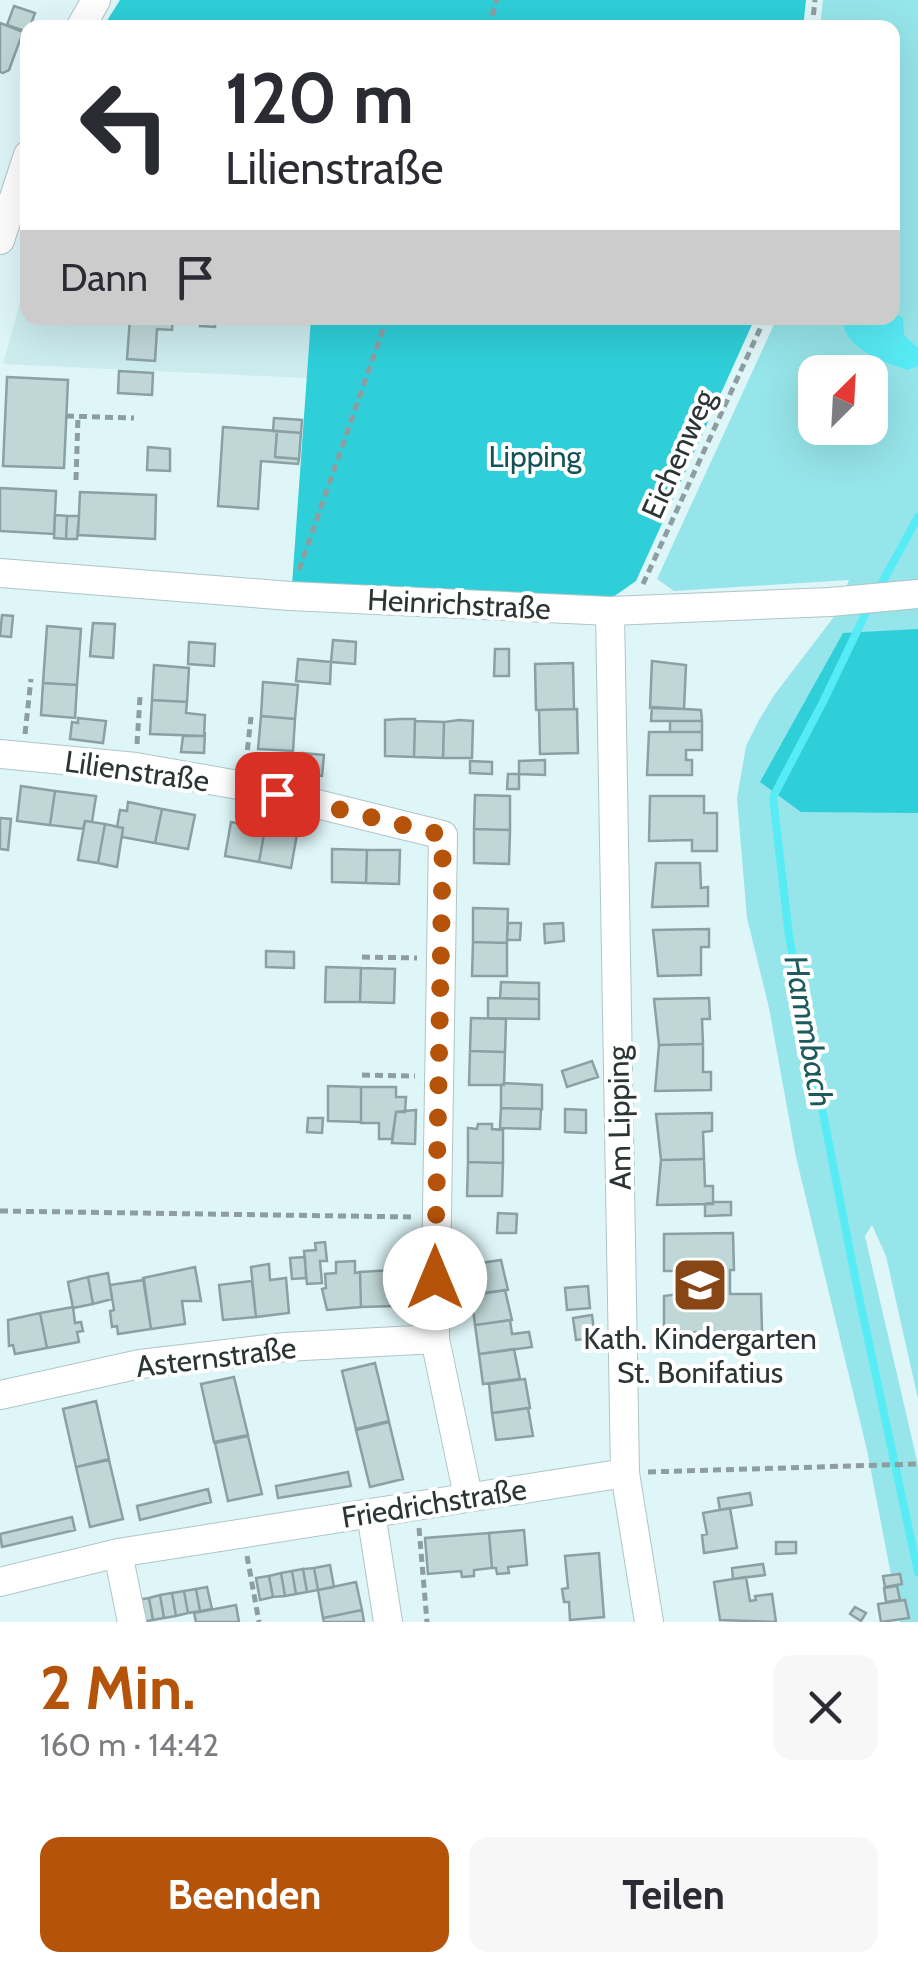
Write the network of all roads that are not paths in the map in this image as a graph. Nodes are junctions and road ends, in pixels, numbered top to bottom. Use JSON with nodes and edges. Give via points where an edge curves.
{"nodes":[{"id":1,"x":20,"y":179,"type":"edge"},
{"id":2,"x":0,"y":240,"type":"edge"},
{"id":3,"x":0,"y":573,"type":"edge"},
{"id":4,"x":908,"y":595,"type":"edge"},
{"id":5,"x":621,"y":610,"type":"junction"},
{"id":6,"x":12,"y":755,"type":"edge"},
{"id":7,"x":435,"y":1339,"type":"junction"},
{"id":8,"x":0,"y":1396,"type":"edge"},
{"id":9,"x":625,"y":1473,"type":"junction"},
{"id":10,"x":468,"y":1496,"type":"junction"},
{"id":11,"x":371,"y":1513,"type":"junction"},
{"id":12,"x":118,"y":1553,"type":"junction"},
{"id":13,"x":0,"y":1582,"type":"edge"},
{"id":14,"x":132,"y":1622,"type":"edge"},
{"id":15,"x":388,"y":1622,"type":"edge"},
{"id":16,"x":650,"y":1622,"type":"edge"}],
"edges":[{"from":1,"to":2,"type":"street"},
{"from":3,"to":5,"type":"street","name":"Heinrichstraße","via":[[290,596]]},
{"from":4,"to":5,"type":"street","name":"Heinrichstraße"},
{"from":5,"to":9,"type":"street","name":"Am Lipping"},
{"from":6,"to":7,"type":"street","name":"Lilienstraße","via":[[244,786],[443,835]]},
{"from":7,"to":8,"type":"street","name":"Asternstraße","via":[[140,1364]]},
{"from":7,"to":10,"type":"street","name":"Lilienstraße"},
{"from":9,"to":10,"type":"street","name":"Friedrichstraße"},
{"from":9,"to":16,"type":"street","name":"Am Lipping"},
{"from":10,"to":11,"type":"street","name":"Friedrichstraße"},
{"from":11,"to":12,"type":"street","name":"Friedrichstraße"},
{"from":11,"to":15,"type":"street"},
{"from":12,"to":13,"type":"street","name":"Friedrichstraße"},
{"from":12,"to":14,"type":"street"}]}
